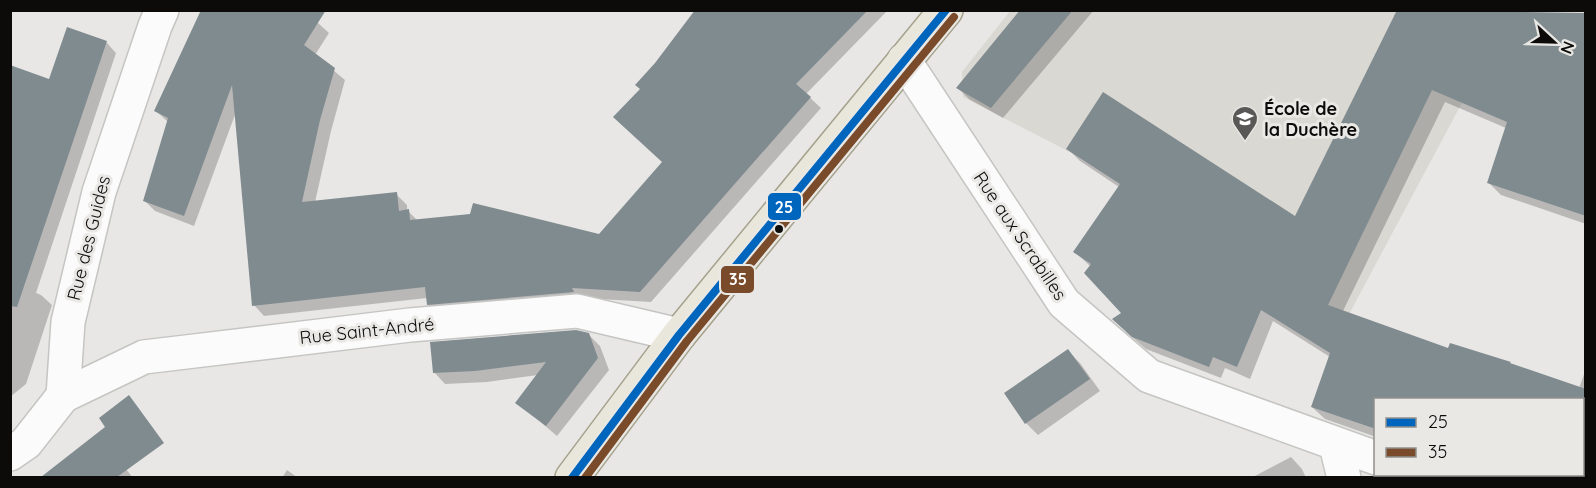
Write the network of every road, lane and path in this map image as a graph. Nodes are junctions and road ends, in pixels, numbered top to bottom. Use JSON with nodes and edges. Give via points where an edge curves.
{"nodes":[{"id":1,"x":162,"y":10,"type":"edge"},
{"id":2,"x":946,"y":10,"type":"edge"},
{"id":3,"x":904,"y":60,"type":"junction"},
{"id":4,"x":679,"y":335,"type":"junction"},
{"id":5,"x":63,"y":396,"type":"junction"},
{"id":6,"x":1336,"y":445,"type":"junction"},
{"id":7,"x":10,"y":454,"type":"edge"},
{"id":8,"x":1374,"y":457,"type":"edge"},
{"id":9,"x":572,"y":477,"type":"edge"},
{"id":10,"x":1344,"y":477,"type":"edge"}],
"edges":[{"from":1,"to":5,"type":"street","name":"Rue des Guides","via":[[99,192],[68,322]]},
{"from":2,"to":3,"type":"main road"},
{"from":3,"to":4,"type":"main road"},
{"from":3,"to":6,"type":"street","name":"Rue aux Scrabilles","via":[[1064,303],[1149,376]]},
{"from":4,"to":5,"type":"street","name":"Rue Saint-André","via":[[577,311],[410,325],[144,357]]},
{"from":4,"to":9,"type":"main road"},
{"from":5,"to":7,"type":"street","via":[[26,443]]},
{"from":6,"to":8,"type":"street","name":"Rue aux Scrabilles"},
{"from":6,"to":10,"type":"street"}]}
